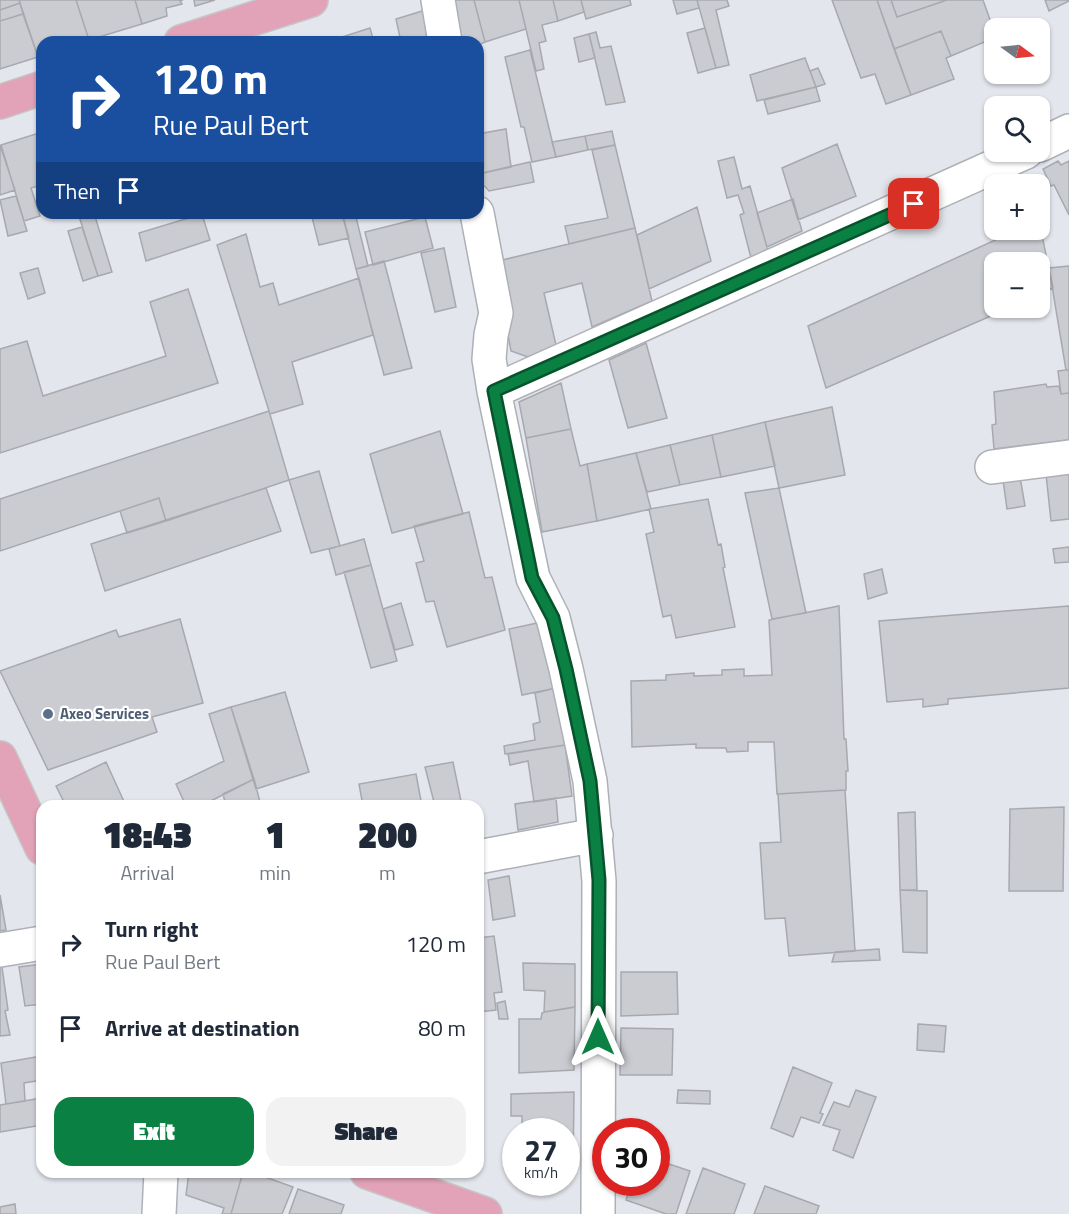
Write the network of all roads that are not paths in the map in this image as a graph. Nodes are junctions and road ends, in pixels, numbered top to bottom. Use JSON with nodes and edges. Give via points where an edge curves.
{"nodes":[{"id":1,"x":438,"y":0,"type":"edge"},
{"id":2,"x":295,"y":2,"type":"edge"},
{"id":3,"x":198,"y":36,"type":"edge"},
{"id":4,"x":444,"y":36,"type":"edge"},
{"id":5,"x":36,"y":90,"type":"edge"},
{"id":6,"x":0,"y":102,"type":"edge"},
{"id":7,"x":1069,"y":131,"type":"edge"},
{"id":8,"x":1050,"y":140,"type":"edge"},
{"id":9,"x":1004,"y":162,"type":"edge"},
{"id":10,"x":478,"y":219,"type":"edge"},
{"id":11,"x":494,"y":391,"type":"junction"},
{"id":12,"x":1069,"y":457,"type":"edge"},
{"id":13,"x":992,"y":467,"type":"dead end"},
{"id":14,"x":0,"y":758,"type":"edge"},
{"id":15,"x":36,"y":835,"type":"edge"},
{"id":16,"x":596,"y":835,"type":"junction"},
{"id":17,"x":484,"y":856,"type":"edge"},
{"id":18,"x":36,"y":944,"type":"edge"},
{"id":19,"x":0,"y":950,"type":"edge"},
{"id":20,"x":161,"y":1178,"type":"edge"},
{"id":21,"x":384,"y":1178,"type":"edge"},
{"id":22,"x":159,"y":1214,"type":"edge"},
{"id":23,"x":485,"y":1214,"type":"edge"},
{"id":24,"x":598,"y":1214,"type":"edge"}],
"edges":[{"from":1,"to":4,"type":"street"},
{"from":2,"to":3,"type":"main road"},
{"from":5,"to":6,"type":"main road"},
{"from":7,"to":8,"type":"street"},
{"from":9,"to":11,"type":"street"},
{"from":10,"to":11,"type":"street","via":[[496,314],[489,359]]},
{"from":11,"to":16,"type":"street","via":[[532,578],[553,618],[566,669],[590,781]]},
{"from":12,"to":13,"type":"street"},
{"from":14,"to":15,"type":"main road"},
{"from":16,"to":17,"type":"street"},
{"from":16,"to":24,"type":"street"},
{"from":18,"to":19,"type":"street"},
{"from":20,"to":22,"type":"street"},
{"from":21,"to":23,"type":"main road"}]}
